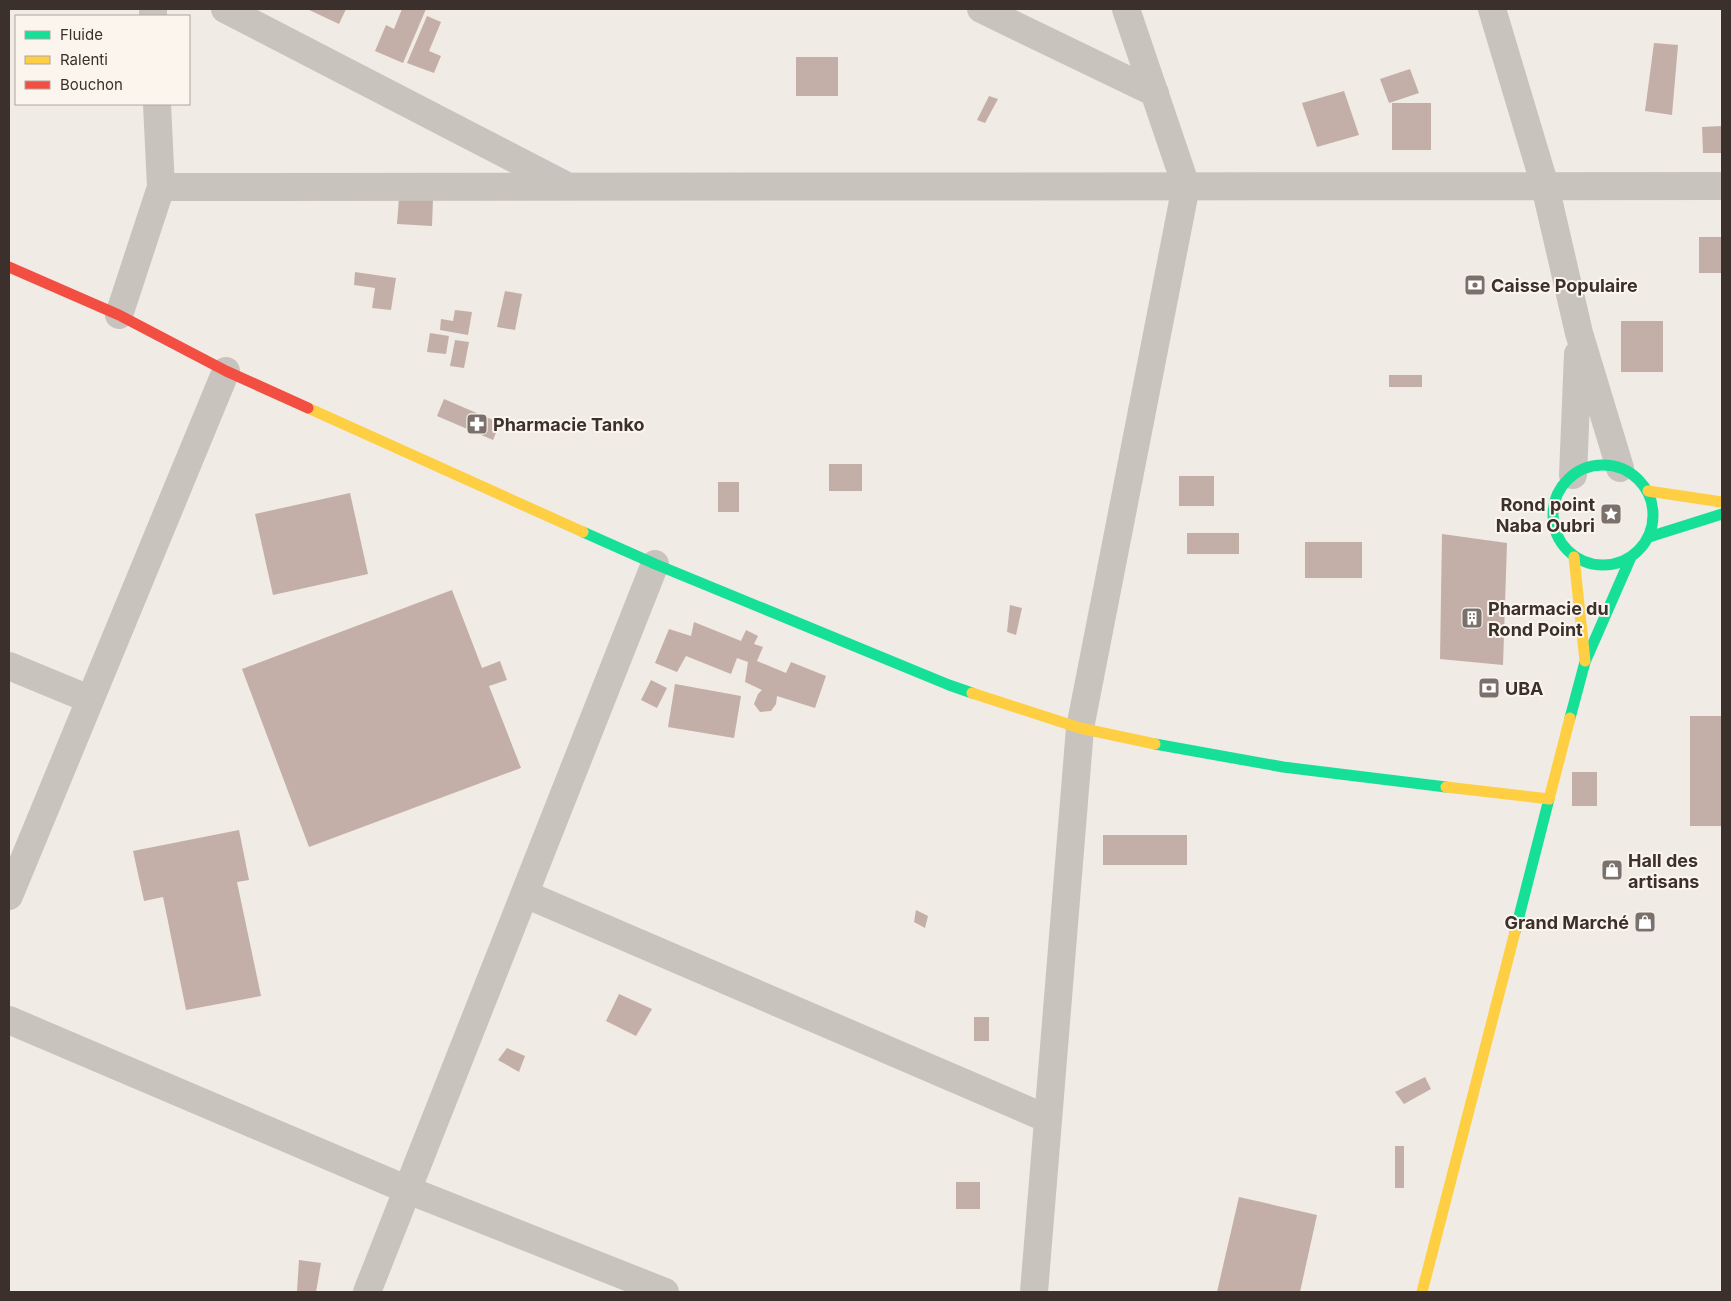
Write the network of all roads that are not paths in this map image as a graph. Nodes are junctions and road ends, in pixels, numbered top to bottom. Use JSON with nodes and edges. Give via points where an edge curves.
{"nodes":[{"id":1,"x":225,"y":9,"type":"edge"},
{"id":2,"x":981,"y":9,"type":"edge"},
{"id":3,"x":1126,"y":9,"type":"edge"},
{"id":4,"x":1492,"y":9,"type":"edge"},
{"id":5,"x":1155,"y":94,"type":"junction"},
{"id":6,"x":157,"y":105,"type":"edge"},
{"id":7,"x":567,"y":186,"type":"junction"},
{"id":8,"x":1186,"y":186,"type":"junction"},
{"id":9,"x":1545,"y":186,"type":"junction"},
{"id":10,"x":1722,"y":186,"type":"edge"},
{"id":11,"x":161,"y":187,"type":"junction"},
{"id":12,"x":9,"y":267,"type":"edge"},
{"id":13,"x":119,"y":315,"type":"junction"},
{"id":14,"x":1579,"y":333,"type":"junction"},
{"id":15,"x":226,"y":370,"type":"junction"},
{"id":16,"x":1620,"y":468,"type":"junction"},
{"id":17,"x":1573,"y":475,"type":"junction"},
{"id":18,"x":1648,"y":491,"type":"junction"},
{"id":19,"x":1722,"y":502,"type":"edge"},
{"id":20,"x":1722,"y":514,"type":"edge"},
{"id":21,"x":1649,"y":536,"type":"junction"},
{"id":22,"x":1574,"y":557,"type":"junction"},
{"id":23,"x":1631,"y":557,"type":"junction"},
{"id":24,"x":655,"y":564,"type":"junction"},
{"id":25,"x":1585,"y":662,"type":"junction"},
{"id":26,"x":9,"y":666,"type":"edge"},
{"id":27,"x":89,"y":699,"type":"junction"},
{"id":28,"x":1080,"y":728,"type":"junction"},
{"id":29,"x":1549,"y":799,"type":"junction"},
{"id":30,"x":525,"y":894,"type":"junction"},
{"id":31,"x":9,"y":896,"type":"edge"},
{"id":32,"x":9,"y":1020,"type":"edge"},
{"id":33,"x":1048,"y":1119,"type":"junction"},
{"id":34,"x":408,"y":1190,"type":"junction"},
{"id":35,"x":367,"y":1292,"type":"edge"},
{"id":36,"x":665,"y":1292,"type":"edge"},
{"id":37,"x":1034,"y":1292,"type":"edge"},
{"id":38,"x":1422,"y":1292,"type":"edge"}],
"edges":[{"from":1,"to":7,"type":"street"},
{"from":2,"to":5,"type":"street"},
{"from":3,"to":5,"type":"street"},
{"from":4,"to":9,"type":"street"},
{"from":5,"to":8,"type":"street"},
{"from":6,"to":11,"type":"street"},
{"from":7,"to":8,"type":"street"},
{"from":7,"to":11,"type":"street"},
{"from":8,"to":9,"type":"street"},
{"from":8,"to":28,"type":"street"},
{"from":9,"to":10,"type":"street"},
{"from":9,"to":14,"type":"street"},
{"from":11,"to":13,"type":"street"},
{"from":12,"to":13,"type":"main road"},
{"from":13,"to":15,"type":"main road"},
{"from":14,"to":16,"type":"street"},
{"from":14,"to":17,"type":"street"},
{"from":15,"to":24,"type":"main road"},
{"from":15,"to":27,"type":"street"},
{"from":16,"to":17,"type":"main road","via":[[1595,465]]},
{"from":16,"to":18,"type":"main road","via":[[1636,476]]},
{"from":17,"to":22,"type":"main road","via":[[1557,492],[1552,516],[1558,539]]},
{"from":18,"to":19,"type":"main road"},
{"from":18,"to":21,"type":"main road","via":[[1654,513]]},
{"from":20,"to":21,"type":"main road"},
{"from":21,"to":23,"type":"main road"},
{"from":22,"to":23,"type":"main road","via":[[1593,565],[1613,565]]},
{"from":22,"to":25,"type":"main road"},
{"from":23,"to":25,"type":"main road"},
{"from":24,"to":28,"type":"main road","via":[[949,685]]},
{"from":24,"to":30,"type":"street"},
{"from":25,"to":29,"type":"main road"},
{"from":26,"to":27,"type":"street"},
{"from":27,"to":31,"type":"street"},
{"from":28,"to":29,"type":"main road","via":[[1283,767]]},
{"from":28,"to":33,"type":"street"},
{"from":29,"to":38,"type":"main road"},
{"from":30,"to":33,"type":"street"},
{"from":30,"to":34,"type":"street"},
{"from":32,"to":34,"type":"street"},
{"from":33,"to":37,"type":"street"},
{"from":34,"to":35,"type":"street"},
{"from":34,"to":36,"type":"street"}]}
